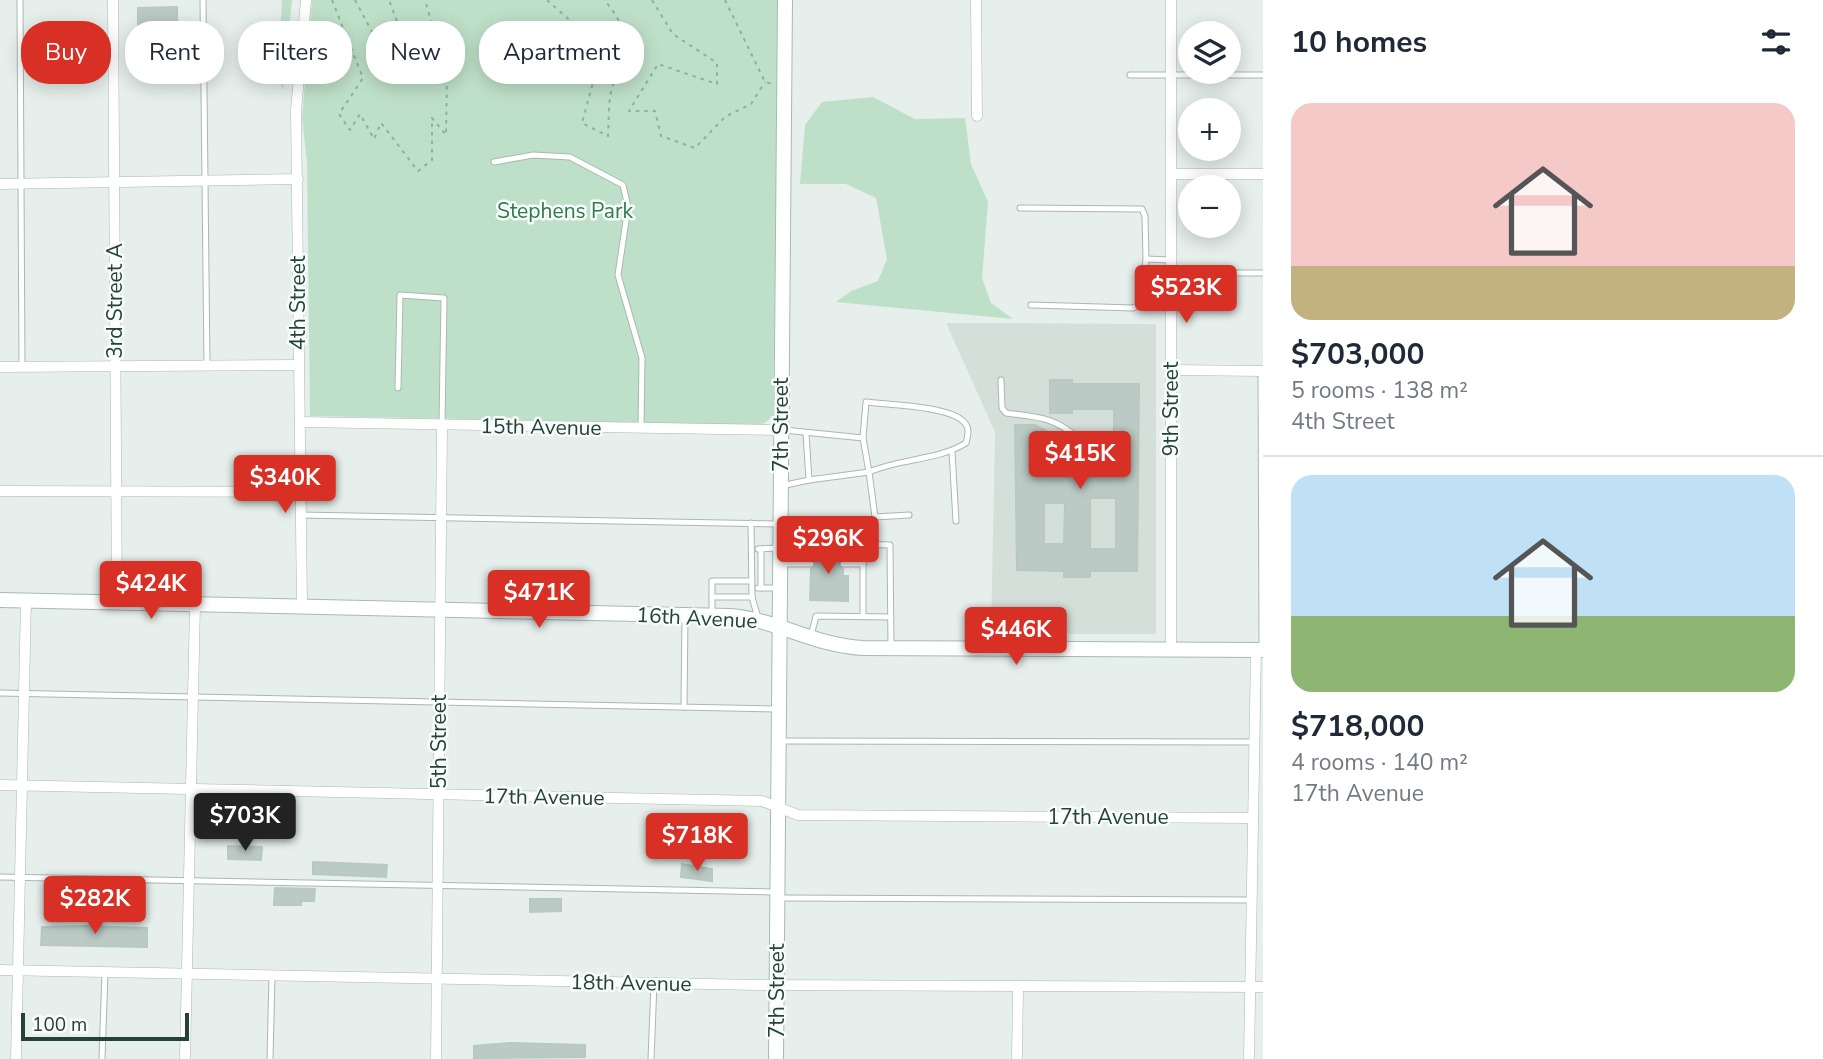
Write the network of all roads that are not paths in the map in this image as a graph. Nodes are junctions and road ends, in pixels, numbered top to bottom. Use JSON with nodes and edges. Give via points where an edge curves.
{"nodes":[{"id":1,"x":20,"y":0,"type":"edge"},
{"id":2,"x":113,"y":0,"type":"edge"},
{"id":3,"x":203,"y":0,"type":"edge"},
{"id":4,"x":306,"y":0,"type":"edge"},
{"id":5,"x":785,"y":0,"type":"edge"},
{"id":6,"x":976,"y":0,"type":"edge"},
{"id":7,"x":1171,"y":0,"type":"edge"},
{"id":8,"x":1130,"y":75,"type":"dead end"},
{"id":9,"x":1263,"y":75,"type":"edge"},
{"id":10,"x":1171,"y":76,"type":"junction"},
{"id":11,"x":977,"y":116,"type":"dead end"},
{"id":12,"x":494,"y":162,"type":"dead end"},
{"id":13,"x":1172,"y":174,"type":"junction"},
{"id":14,"x":1263,"y":174,"type":"edge"},
{"id":15,"x":298,"y":179,"type":"junction"},
{"id":16,"x":206,"y":180,"type":"junction"},
{"id":17,"x":115,"y":181,"type":"junction"},
{"id":18,"x":22,"y":183,"type":"junction"},
{"id":19,"x":0,"y":184,"type":"edge"},
{"id":20,"x":1020,"y":208,"type":"dead end"},
{"id":21,"x":1146,"y":259,"type":"junction"},
{"id":22,"x":1171,"y":260,"type":"junction"},
{"id":23,"x":1171,"y":273,"type":"junction"},
{"id":24,"x":1263,"y":274,"type":"edge"},
{"id":25,"x":1031,"y":305,"type":"dead end"},
{"id":26,"x":299,"y":365,"type":"junction"},
{"id":27,"x":207,"y":366,"type":"junction"},
{"id":28,"x":114,"y":367,"type":"junction"},
{"id":29,"x":0,"y":368,"type":"edge"},
{"id":30,"x":22,"y":368,"type":"junction"},
{"id":31,"x":1171,"y":370,"type":"junction"},
{"id":32,"x":1262,"y":371,"type":"edge"},
{"id":33,"x":1001,"y":380,"type":"dead end"},
{"id":34,"x":398,"y":388,"type":"dead end"},
{"id":35,"x":300,"y":422,"type":"junction"},
{"id":36,"x":442,"y":425,"type":"junction"},
{"id":37,"x":641,"y":429,"type":"junction"},
{"id":38,"x":781,"y":430,"type":"junction"},
{"id":39,"x":806,"y":434,"type":"junction"},
{"id":40,"x":863,"y":438,"type":"junction"},
{"id":41,"x":952,"y":452,"type":"junction"},
{"id":42,"x":869,"y":472,"type":"junction"},
{"id":43,"x":1080,"y":474,"type":"dead end"},
{"id":44,"x":809,"y":480,"type":"junction"},
{"id":45,"x":781,"y":486,"type":"junction"},
{"id":46,"x":0,"y":491,"type":"edge"},
{"id":47,"x":115,"y":491,"type":"junction"},
{"id":48,"x":301,"y":492,"type":"junction"},
{"id":49,"x":301,"y":514,"type":"junction"},
{"id":50,"x":909,"y":514,"type":"dead end"},
{"id":51,"x":441,"y":517,"type":"junction"},
{"id":52,"x":956,"y":521,"type":"dead end"},
{"id":53,"x":751,"y":523,"type":"junction"},
{"id":54,"x":781,"y":524,"type":"junction"},
{"id":55,"x":863,"y":544,"type":"junction"},
{"id":56,"x":780,"y":545,"type":"junction"},
{"id":57,"x":751,"y":548,"type":"junction"},
{"id":58,"x":761,"y":549,"type":"junction"},
{"id":59,"x":780,"y":564,"type":"junction"},
{"id":60,"x":811,"y":564,"type":"dead end"},
{"id":61,"x":843,"y":564,"type":"dead end"},
{"id":62,"x":863,"y":564,"type":"junction"},
{"id":63,"x":751,"y":581,"type":"junction"},
{"id":64,"x":761,"y":588,"type":"junction"},
{"id":65,"x":781,"y":588,"type":"junction"},
{"id":66,"x":752,"y":589,"type":"junction"},
{"id":67,"x":712,"y":597,"type":"junction"},
{"id":68,"x":752,"y":597,"type":"junction"},
{"id":69,"x":0,"y":600,"type":"edge"},
{"id":70,"x":26,"y":600,"type":"junction"},
{"id":71,"x":117,"y":602,"type":"junction"},
{"id":72,"x":195,"y":605,"type":"junction"},
{"id":73,"x":302,"y":607,"type":"junction"},
{"id":74,"x":440,"y":611,"type":"junction"},
{"id":75,"x":685,"y":615,"type":"junction"},
{"id":76,"x":712,"y":616,"type":"junction"},
{"id":77,"x":863,"y":616,"type":"junction"},
{"id":78,"x":891,"y":617,"type":"junction"},
{"id":79,"x":758,"y":618,"type":"junction"},
{"id":80,"x":781,"y":627,"type":"junction"},
{"id":81,"x":811,"y":639,"type":"junction"},
{"id":82,"x":891,"y":648,"type":"junction"},
{"id":83,"x":1171,"y":650,"type":"junction"},
{"id":84,"x":1260,"y":650,"type":"edge"},
{"id":85,"x":0,"y":693,"type":"edge"},
{"id":86,"x":25,"y":694,"type":"junction"},
{"id":87,"x":195,"y":697,"type":"junction"},
{"id":88,"x":440,"y":702,"type":"junction"},
{"id":89,"x":684,"y":706,"type":"junction"},
{"id":90,"x":780,"y":709,"type":"junction"},
{"id":91,"x":780,"y":741,"type":"junction"},
{"id":92,"x":1254,"y":742,"type":"junction"},
{"id":93,"x":0,"y":785,"type":"edge"},
{"id":94,"x":22,"y":786,"type":"junction"},
{"id":95,"x":193,"y":789,"type":"junction"},
{"id":96,"x":439,"y":795,"type":"junction"},
{"id":97,"x":779,"y":808,"type":"junction"},
{"id":98,"x":1253,"y":818,"type":"junction"},
{"id":99,"x":0,"y":877,"type":"edge"},
{"id":100,"x":21,"y":877,"type":"junction"},
{"id":101,"x":190,"y":880,"type":"junction"},
{"id":102,"x":439,"y":887,"type":"junction"},
{"id":103,"x":778,"y":895,"type":"junction"},
{"id":104,"x":1252,"y":900,"type":"junction"},
{"id":105,"x":0,"y":970,"type":"edge"},
{"id":106,"x":18,"y":971,"type":"junction"},
{"id":107,"x":104,"y":972,"type":"junction"},
{"id":108,"x":187,"y":974,"type":"junction"},
{"id":109,"x":272,"y":975,"type":"junction"},
{"id":110,"x":438,"y":978,"type":"junction"},
{"id":111,"x":654,"y":983,"type":"junction"},
{"id":112,"x":777,"y":985,"type":"junction"},
{"id":113,"x":1018,"y":987,"type":"junction"},
{"id":114,"x":1251,"y":987,"type":"junction"},
{"id":115,"x":1263,"y":987,"type":"edge"},
{"id":116,"x":16,"y":1059,"type":"edge"},
{"id":117,"x":102,"y":1059,"type":"edge"},
{"id":118,"x":185,"y":1059,"type":"edge"},
{"id":119,"x":270,"y":1059,"type":"edge"},
{"id":120,"x":436,"y":1059,"type":"edge"},
{"id":121,"x":651,"y":1059,"type":"edge"},
{"id":122,"x":776,"y":1059,"type":"edge"},
{"id":123,"x":1017,"y":1059,"type":"edge"},
{"id":124,"x":1250,"y":1059,"type":"edge"}],
"edges":[{"from":1,"to":18,"type":"lane"},
{"from":2,"to":17,"type":"street","name":"3rd Street A"},
{"from":3,"to":16,"type":"lane"},
{"from":4,"to":15,"type":"street","name":"4th Street","via":[[296,110]]},
{"from":5,"to":38,"type":"street","name":"7th Street"},
{"from":6,"to":11,"type":"street"},
{"from":7,"to":10,"type":"street","name":"9th Street"},
{"from":8,"to":10,"type":"lane"},
{"from":9,"to":10,"type":"lane"},
{"from":10,"to":13,"type":"street","name":"9th Street"},
{"from":12,"to":37,"type":"lane","via":[[570,157],[624,185],[628,207],[618,275],[642,358]]},
{"from":13,"to":14,"type":"street"},
{"from":13,"to":22,"type":"street","name":"9th Street"},
{"from":15,"to":16,"type":"street"},
{"from":15,"to":26,"type":"street","name":"4th Street"},
{"from":16,"to":17,"type":"street"},
{"from":16,"to":27,"type":"lane"},
{"from":17,"to":18,"type":"street"},
{"from":17,"to":28,"type":"street","name":"3rd Street A"},
{"from":18,"to":19,"type":"street"},
{"from":18,"to":30,"type":"lane"},
{"from":20,"to":21,"type":"lane","via":[[1142,209]]},
{"from":21,"to":22,"type":"lane"},
{"from":21,"to":25,"type":"lane","via":[[1142,304],[1133,308]]},
{"from":22,"to":23,"type":"street","name":"9th Street"},
{"from":23,"to":24,"type":"lane"},
{"from":23,"to":31,"type":"street","name":"9th Street"},
{"from":26,"to":27,"type":"street"},
{"from":26,"to":35,"type":"street","name":"4th Street"},
{"from":27,"to":28,"type":"street"},
{"from":28,"to":30,"type":"street"},
{"from":28,"to":47,"type":"street","name":"3rd Street A"},
{"from":29,"to":30,"type":"street"},
{"from":31,"to":32,"type":"street"},
{"from":31,"to":83,"type":"street","name":"9th Street"},
{"from":32,"to":84,"type":"lane"},
{"from":33,"to":43,"type":"lane","via":[[1006,413],[1040,417],[1064,426],[1078,438]]},
{"from":34,"to":36,"type":"lane","via":[[400,295],[444,298]]},
{"from":35,"to":36,"type":"street","name":"15th Avenue"},
{"from":35,"to":48,"type":"street","name":"4th Street"},
{"from":36,"to":37,"type":"street","name":"15th Avenue"},
{"from":36,"to":51,"type":"street","name":"5th Street"},
{"from":37,"to":38,"type":"street","name":"15th Avenue"},
{"from":38,"to":39,"type":"lane"},
{"from":38,"to":45,"type":"street","name":"7th Street"},
{"from":39,"to":40,"type":"lane"},
{"from":39,"to":44,"type":"lane"},
{"from":40,"to":41,"type":"lane","via":[[866,402],[951,413],[965,422],[969,431],[966,443]]},
{"from":40,"to":42,"type":"lane"},
{"from":41,"to":42,"type":"lane","via":[[890,463]]},
{"from":41,"to":52,"type":"lane"},
{"from":42,"to":44,"type":"lane"},
{"from":42,"to":50,"type":"lane","via":[[875,517]]},
{"from":44,"to":45,"type":"lane"},
{"from":45,"to":54,"type":"street","name":"7th Street"},
{"from":46,"to":47,"type":"street"},
{"from":47,"to":48,"type":"street"},
{"from":47,"to":71,"type":"street","name":"3rd Street A"},
{"from":48,"to":49,"type":"street","name":"4th Street"},
{"from":49,"to":51,"type":"lane"},
{"from":49,"to":73,"type":"street","name":"4th Street"},
{"from":51,"to":53,"type":"lane"},
{"from":51,"to":74,"type":"street","name":"5th Street"},
{"from":53,"to":54,"type":"lane"},
{"from":53,"to":57,"type":"lane"},
{"from":54,"to":56,"type":"street","name":"7th Street"},
{"from":55,"to":56,"type":"lane"},
{"from":55,"to":62,"type":"lane"},
{"from":55,"to":78,"type":"lane","via":[[890,545]]},
{"from":56,"to":58,"type":"lane"},
{"from":56,"to":59,"type":"street","name":"7th Street"},
{"from":57,"to":58,"type":"lane"},
{"from":57,"to":63,"type":"lane"},
{"from":58,"to":64,"type":"lane"},
{"from":59,"to":60,"type":"lane"},
{"from":59,"to":65,"type":"street","name":"7th Street"},
{"from":61,"to":62,"type":"lane"},
{"from":62,"to":77,"type":"lane"},
{"from":63,"to":66,"type":"lane"},
{"from":63,"to":67,"type":"lane","via":[[712,581]]},
{"from":64,"to":65,"type":"lane"},
{"from":64,"to":66,"type":"lane"},
{"from":65,"to":80,"type":"street","name":"7th Street"},
{"from":66,"to":68,"type":"lane"},
{"from":67,"to":68,"type":"lane"},
{"from":67,"to":76,"type":"lane"},
{"from":68,"to":79,"type":"lane"},
{"from":69,"to":70,"type":"street","name":"16th Avenue"},
{"from":70,"to":71,"type":"street","name":"16th Avenue"},
{"from":70,"to":86,"type":"street"},
{"from":71,"to":72,"type":"street","name":"16th Avenue"},
{"from":72,"to":73,"type":"street","name":"16th Avenue"},
{"from":72,"to":87,"type":"street"},
{"from":73,"to":74,"type":"street","name":"16th Avenue"},
{"from":74,"to":75,"type":"street","name":"16th Avenue"},
{"from":74,"to":88,"type":"street","name":"5th Street"},
{"from":75,"to":76,"type":"street","name":"16th Avenue"},
{"from":75,"to":89,"type":"lane"},
{"from":76,"to":79,"type":"street","name":"16th Avenue"},
{"from":77,"to":78,"type":"lane"},
{"from":77,"to":81,"type":"lane","via":[[816,616]]},
{"from":78,"to":82,"type":"lane"},
{"from":79,"to":80,"type":"street","name":"16th Avenue"},
{"from":80,"to":81,"type":"street","name":"16th Avenue"},
{"from":80,"to":90,"type":"street","name":"7th Street"},
{"from":81,"to":82,"type":"street","name":"16th Avenue","via":[[837,646]]},
{"from":82,"to":83,"type":"street","name":"16th Avenue"},
{"from":83,"to":84,"type":"street","name":"16th Avenue"},
{"from":84,"to":92,"type":"street"},
{"from":85,"to":86,"type":"lane"},
{"from":86,"to":87,"type":"lane"},
{"from":86,"to":94,"type":"street"},
{"from":87,"to":88,"type":"lane"},
{"from":87,"to":95,"type":"street"},
{"from":88,"to":89,"type":"lane"},
{"from":88,"to":96,"type":"street","name":"5th Street"},
{"from":89,"to":90,"type":"lane"},
{"from":90,"to":91,"type":"street","name":"7th Street"},
{"from":91,"to":92,"type":"lane"},
{"from":91,"to":97,"type":"street","name":"7th Street"},
{"from":92,"to":98,"type":"street"},
{"from":93,"to":94,"type":"street","name":"17th Avenue"},
{"from":94,"to":95,"type":"street","name":"17th Avenue"},
{"from":94,"to":100,"type":"street"},
{"from":95,"to":96,"type":"street","name":"17th Avenue"},
{"from":95,"to":101,"type":"street"},
{"from":96,"to":97,"type":"street","name":"17th Avenue","via":[[762,801]]},
{"from":96,"to":102,"type":"street","name":"5th Street"},
{"from":97,"to":98,"type":"street","name":"17th Avenue","via":[[798,815]]},
{"from":97,"to":103,"type":"street","name":"7th Street"},
{"from":98,"to":104,"type":"street"},
{"from":99,"to":100,"type":"lane"},
{"from":100,"to":101,"type":"lane"},
{"from":100,"to":106,"type":"street"},
{"from":101,"to":102,"type":"lane"},
{"from":101,"to":108,"type":"street"},
{"from":102,"to":103,"type":"lane"},
{"from":102,"to":110,"type":"street","name":"5th Street"},
{"from":103,"to":104,"type":"lane"},
{"from":103,"to":112,"type":"street","name":"7th Street"},
{"from":104,"to":114,"type":"street"},
{"from":105,"to":106,"type":"street","name":"18th Avenue"},
{"from":106,"to":107,"type":"street","name":"18th Avenue"},
{"from":106,"to":116,"type":"street"},
{"from":107,"to":108,"type":"street","name":"18th Avenue"},
{"from":107,"to":117,"type":"lane"},
{"from":108,"to":109,"type":"street","name":"18th Avenue"},
{"from":108,"to":118,"type":"street"},
{"from":109,"to":110,"type":"street","name":"18th Avenue"},
{"from":109,"to":119,"type":"lane"},
{"from":110,"to":111,"type":"street","name":"18th Avenue"},
{"from":110,"to":120,"type":"street","name":"5th Street"},
{"from":111,"to":112,"type":"street","name":"18th Avenue"},
{"from":111,"to":121,"type":"lane"},
{"from":112,"to":113,"type":"street","name":"18th Avenue"},
{"from":112,"to":122,"type":"street","name":"7th Street"},
{"from":113,"to":114,"type":"street","name":"18th Avenue"},
{"from":113,"to":123,"type":"street"},
{"from":114,"to":115,"type":"street","name":"18th Avenue"},
{"from":114,"to":124,"type":"street"}]}
